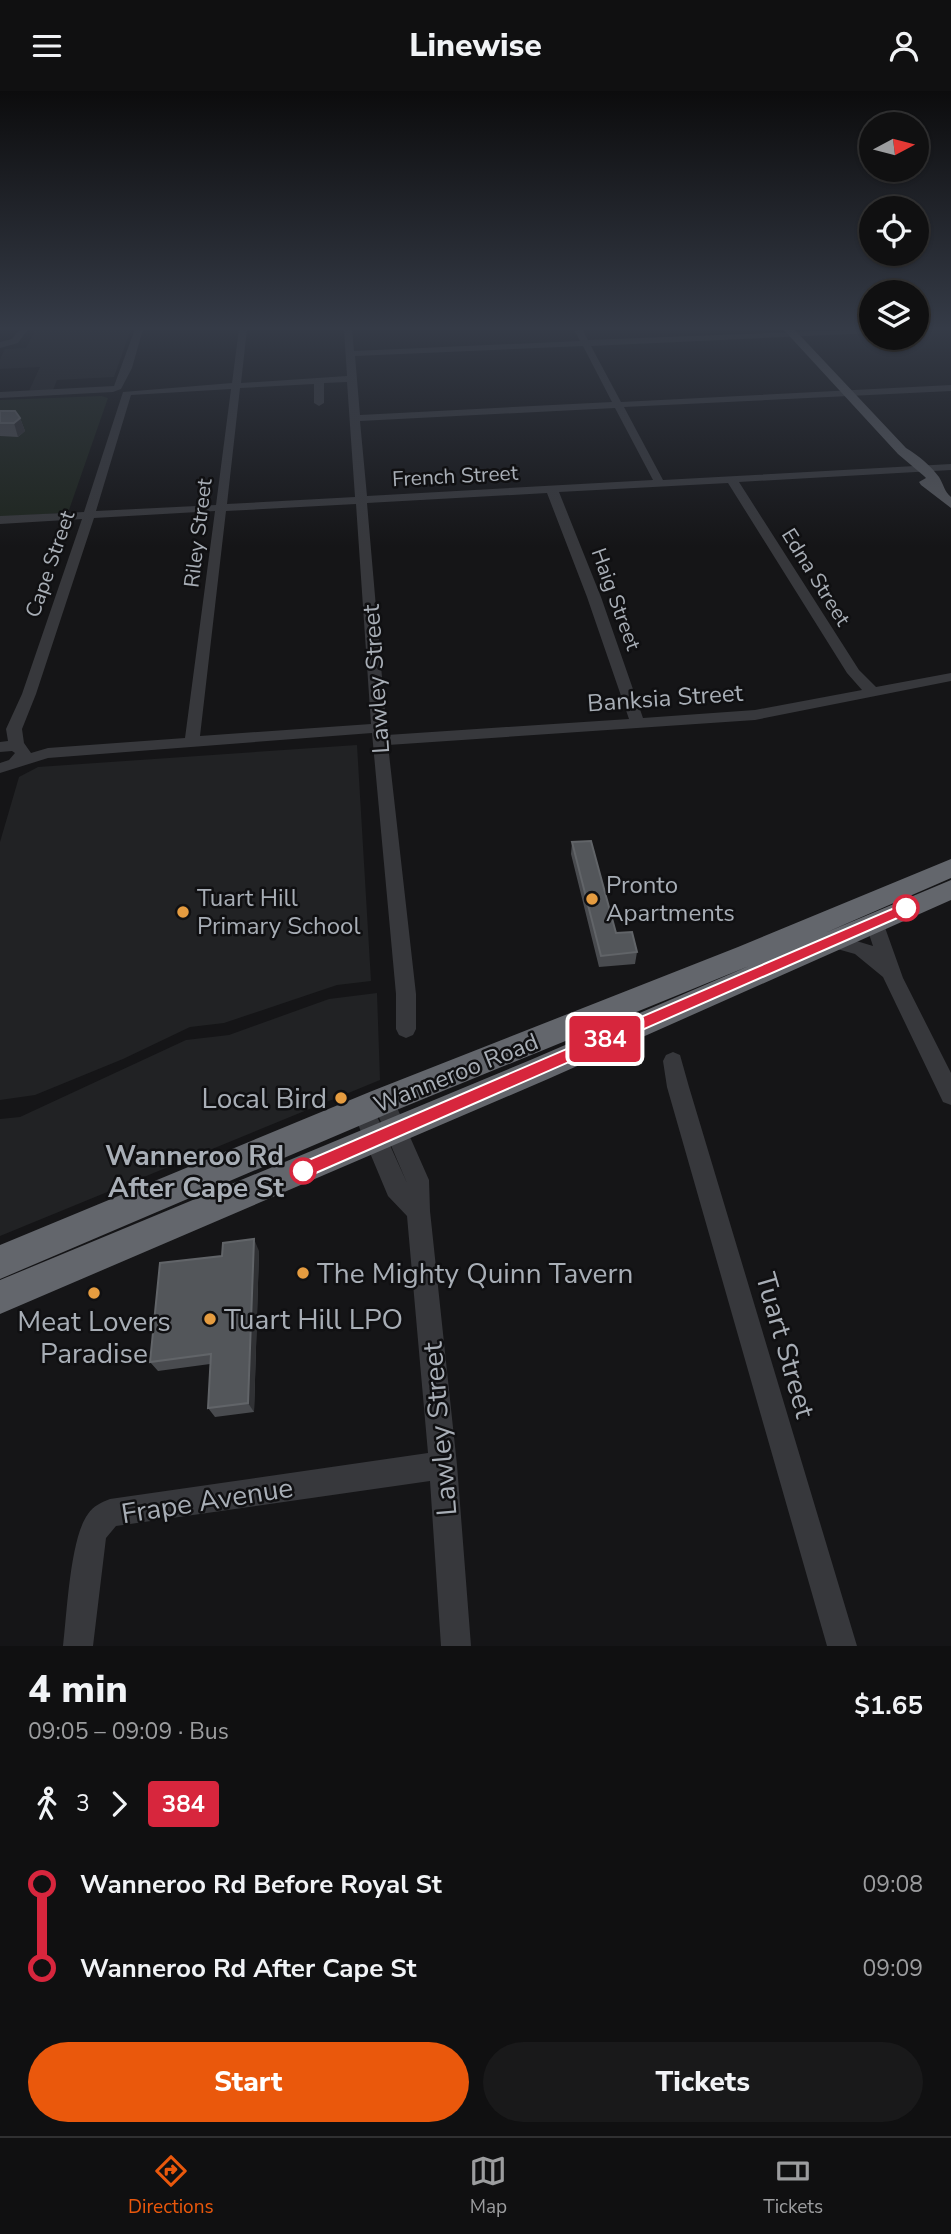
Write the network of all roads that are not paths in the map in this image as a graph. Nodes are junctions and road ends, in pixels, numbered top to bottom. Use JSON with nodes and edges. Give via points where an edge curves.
{"nodes":[{"id":1,"x":120,"y":402,"type":"edge"},
{"id":2,"x":233,"y":402,"type":"edge"},
{"id":3,"x":354,"y":402,"type":"edge"},
{"id":4,"x":616,"y":402,"type":"edge"},
{"id":5,"x":684,"y":402,"type":"edge"},
{"id":6,"x":857,"y":402,"type":"edge"},
{"id":7,"x":618,"y":405,"type":"junction"},
{"id":8,"x":356,"y":418,"type":"junction"},
{"id":9,"x":951,"y":466,"type":"edge"},
{"id":10,"x":919,"y":468,"type":"junction"},
{"id":11,"x":731,"y":479,"type":"junction"},
{"id":12,"x":660,"y":484,"type":"junction"},
{"id":13,"x":552,"y":490,"type":"junction"},
{"id":14,"x":362,"y":501,"type":"junction"},
{"id":15,"x":951,"y":504,"type":"edge"},
{"id":16,"x":220,"y":508,"type":"junction"},
{"id":17,"x":83,"y":515,"type":"junction"},
{"id":18,"x":0,"y":520,"type":"edge"},
{"id":19,"x":951,"y":677,"type":"edge"},
{"id":20,"x":872,"y":692,"type":"junction"},
{"id":21,"x":638,"y":724,"type":"junction"},
{"id":22,"x":379,"y":734,"type":"junction"},
{"id":23,"x":192,"y":742,"type":"junction"},
{"id":24,"x":8,"y":757,"type":"edge"},
{"id":25,"x":951,"y":868,"type":"edge"},
{"id":26,"x":951,"y":889,"type":"edge"},
{"id":27,"x":874,"y":922,"type":"junction"},
{"id":28,"x":830,"y":940,"type":"junction"},
{"id":29,"x":893,"y":978,"type":"junction"},
{"id":30,"x":406,"y":1029,"type":"dead end"},
{"id":31,"x":673,"y":1061,"type":"dead end"},
{"id":32,"x":951,"y":1095,"type":"edge"},
{"id":33,"x":373,"y":1105,"type":"junction"},
{"id":34,"x":386,"y":1134,"type":"junction"},
{"id":35,"x":333,"y":1158,"type":"junction"},
{"id":36,"x":153,"y":1198,"type":"junction"},
{"id":37,"x":143,"y":1239,"type":"junction"},
{"id":38,"x":35,"y":1247,"type":"junction"},
{"id":39,"x":0,"y":1262,"type":"edge"},
{"id":40,"x":0,"y":1297,"type":"edge"},
{"id":41,"x":443,"y":1465,"type":"junction"},
{"id":42,"x":78,"y":1646,"type":"edge"},
{"id":43,"x":456,"y":1646,"type":"edge"},
{"id":44,"x":842,"y":1646,"type":"edge"}],
"edges":[{"from":1,"to":17,"type":"street","name":"Cape Street"},
{"from":2,"to":16,"type":"street","name":"Riley Street"},
{"from":3,"to":8,"type":"street","name":"Lawley Street"},
{"from":4,"to":7,"type":"street"},
{"from":5,"to":7,"type":"street"},
{"from":6,"to":10,"type":"main road","via":[[902,451],[902,457]]},
{"from":7,"to":8,"type":"street"},
{"from":7,"to":12,"type":"street"},
{"from":8,"to":14,"type":"street","name":"Lawley Street"},
{"from":9,"to":10,"type":"street","name":"French Street"},
{"from":10,"to":11,"type":"street","name":"French Street"},
{"from":10,"to":15,"type":"main road","via":[[927,484]]},
{"from":11,"to":12,"type":"street","name":"French Street"},
{"from":11,"to":20,"type":"street","name":"Edna Street","via":[[854,673]]},
{"from":12,"to":13,"type":"street","name":"French Street"},
{"from":13,"to":14,"type":"street","name":"French Street"},
{"from":13,"to":21,"type":"street","name":"Haig Street"},
{"from":14,"to":16,"type":"street","name":"French Street"},
{"from":14,"to":22,"type":"street","name":"Lawley Street"},
{"from":16,"to":17,"type":"street","name":"French Street"},
{"from":16,"to":23,"type":"street","name":"Riley Street"},
{"from":17,"to":18,"type":"street","name":"French Street"},
{"from":17,"to":24,"type":"street","name":"Cape Street"},
{"from":19,"to":20,"type":"street","name":"Banksia Street"},
{"from":20,"to":21,"type":"street","name":"Banksia Street","via":[[755,715]]},
{"from":21,"to":22,"type":"street","name":"Banksia Street"},
{"from":22,"to":23,"type":"street","name":"Banksia Street"},
{"from":22,"to":30,"type":"street","name":"Lawley Street"},
{"from":23,"to":24,"type":"street","name":"Banksia Street"},
{"from":25,"to":33,"type":"highway","name":"Wanneroo Road"},
{"from":26,"to":27,"type":"highway","name":"Wanneroo Road"},
{"from":27,"to":28,"type":"highway","name":"Wanneroo Road"},
{"from":27,"to":29,"type":"street"},
{"from":28,"to":29,"type":"street","via":[[862,947]]},
{"from":28,"to":34,"type":"highway","name":"Wanneroo Road"},
{"from":29,"to":32,"type":"street"},
{"from":31,"to":44,"type":"street","name":"Tuart Street"},
{"from":33,"to":34,"type":"street","name":"Lawley Street"},
{"from":33,"to":36,"type":"highway","name":"Wanneroo Road"},
{"from":34,"to":35,"type":"highway","name":"Wanneroo Road"},
{"from":34,"to":41,"type":"street","name":"Lawley Street","via":[[396,1188],[418,1211]]},
{"from":35,"to":36,"type":"highway","via":[[190,1206],[171,1208]]},
{"from":35,"to":37,"type":"highway","name":"Wanneroo Road"},
{"from":36,"to":38,"type":"highway","name":"Wanneroo Road"},
{"from":37,"to":38,"type":"highway","via":[[131,1227]]},
{"from":37,"to":40,"type":"highway","name":"Wanneroo Road"},
{"from":38,"to":39,"type":"highway","name":"Wanneroo Road"},
{"from":41,"to":42,"type":"street","name":"Frape Avenue","via":[[110,1514],[92,1534]]},
{"from":41,"to":43,"type":"street","name":"Lawley Street"}]}
